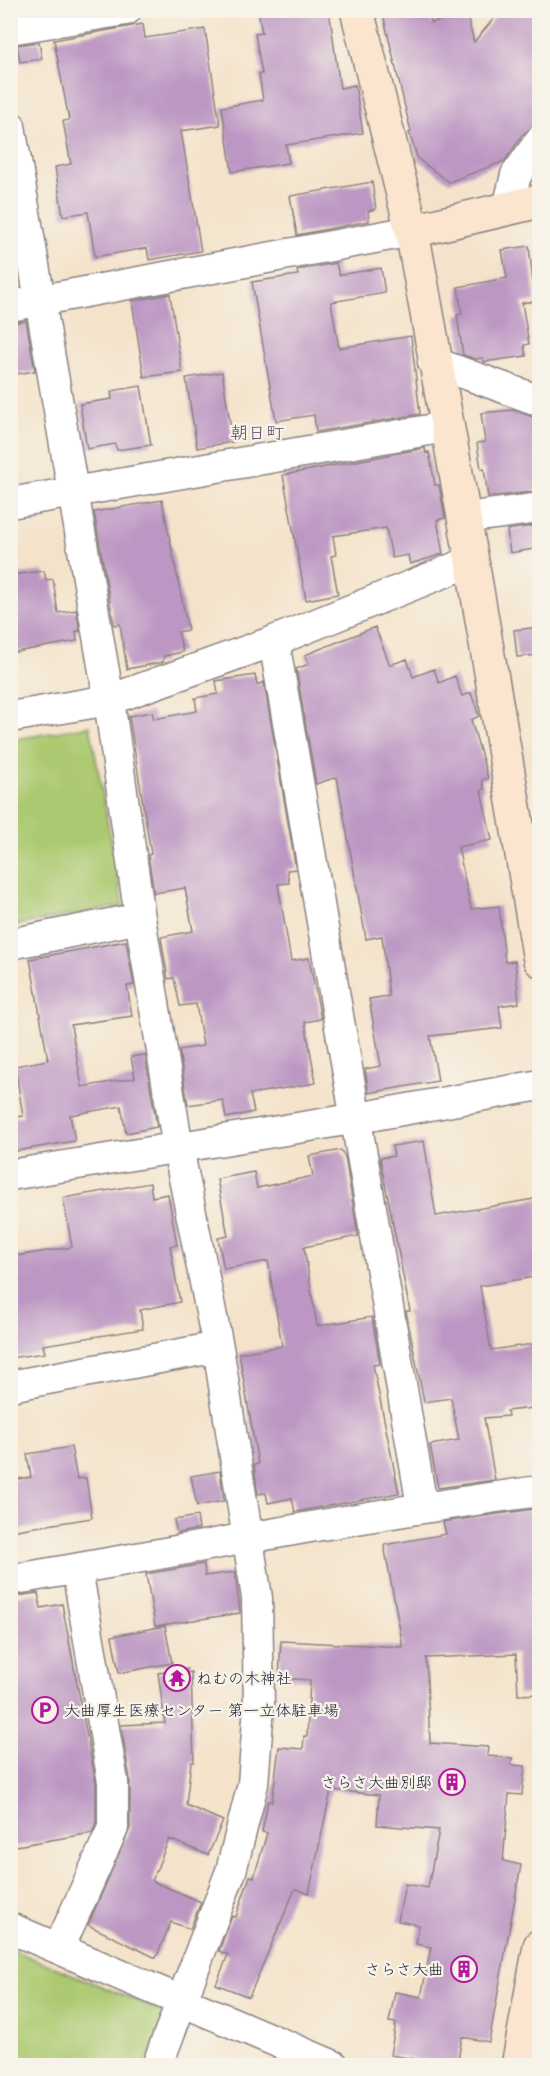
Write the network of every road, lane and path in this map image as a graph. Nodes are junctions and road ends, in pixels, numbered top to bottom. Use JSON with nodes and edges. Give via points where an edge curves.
{"nodes":[{"id":1,"x":126,"y":10,"type":"edge"},
{"id":2,"x":357,"y":10,"type":"edge"},
{"id":3,"x":10,"y":29,"type":"edge"},
{"id":4,"x":10,"y":126,"type":"edge"},
{"id":5,"x":540,"y":141,"type":"edge"},
{"id":6,"x":540,"y":201,"type":"edge"},
{"id":7,"x":508,"y":208,"type":"junction"},
{"id":8,"x":412,"y":231,"type":"junction"},
{"id":9,"x":25,"y":304,"type":"edge"},
{"id":10,"x":434,"y":362,"type":"junction"},
{"id":11,"x":540,"y":401,"type":"edge"},
{"id":12,"x":446,"y":427,"type":"junction"},
{"id":13,"x":72,"y":492,"type":"junction"},
{"id":14,"x":10,"y":503,"type":"edge"},
{"id":15,"x":540,"y":508,"type":"edge"},
{"id":16,"x":464,"y":518,"type":"junction"},
{"id":17,"x":472,"y":561,"type":"junction"},
{"id":18,"x":274,"y":640,"type":"junction"},
{"id":19,"x":109,"y":700,"type":"junction"},
{"id":20,"x":10,"y":717,"type":"edge"},
{"id":21,"x":141,"y":918,"type":"junction"},
{"id":22,"x":10,"y":944,"type":"edge"},
{"id":23,"x":540,"y":960,"type":"edge"},
{"id":24,"x":540,"y":1085,"type":"edge"},
{"id":25,"x":358,"y":1118,"type":"junction"},
{"id":26,"x":178,"y":1148,"type":"junction"},
{"id":27,"x":10,"y":1175,"type":"edge"},
{"id":28,"x":218,"y":1347,"type":"junction"},
{"id":29,"x":10,"y":1386,"type":"edge"},
{"id":30,"x":540,"y":1491,"type":"edge"},
{"id":31,"x":422,"y":1506,"type":"junction"},
{"id":32,"x":250,"y":1540,"type":"junction"},
{"id":33,"x":77,"y":1569,"type":"junction"},
{"id":34,"x":10,"y":1580,"type":"edge"},
{"id":35,"x":10,"y":1928,"type":"edge"},
{"id":36,"x":540,"y":1946,"type":"edge"},
{"id":37,"x":59,"y":1948,"type":"junction"},
{"id":38,"x":181,"y":1998,"type":"junction"},
{"id":39,"x":158,"y":2066,"type":"edge"},
{"id":40,"x":334,"y":2066,"type":"edge"},
{"id":41,"x":518,"y":2066,"type":"edge"}],
"edges":[{"from":1,"to":3,"type":"street"},
{"from":2,"to":8,"type":"street"},
{"from":4,"to":9,"type":"street"},
{"from":5,"to":7,"type":"street","via":[[516,175]]},
{"from":6,"to":7,"type":"street"},
{"from":7,"to":8,"type":"street"},
{"from":8,"to":9,"type":"street"},
{"from":8,"to":10,"type":"street"},
{"from":9,"to":13,"type":"street"},
{"from":10,"to":11,"type":"street"},
{"from":10,"to":12,"type":"street"},
{"from":12,"to":13,"type":"street"},
{"from":12,"to":16,"type":"street"},
{"from":13,"to":14,"type":"street"},
{"from":13,"to":19,"type":"street"},
{"from":15,"to":16,"type":"street"},
{"from":16,"to":17,"type":"street"},
{"from":17,"to":18,"type":"street"},
{"from":17,"to":23,"type":"street"},
{"from":18,"to":19,"type":"street"},
{"from":18,"to":25,"type":"street"},
{"from":19,"to":20,"type":"street"},
{"from":19,"to":21,"type":"street"},
{"from":21,"to":22,"type":"street"},
{"from":21,"to":26,"type":"street"},
{"from":24,"to":25,"type":"street"},
{"from":25,"to":26,"type":"street"},
{"from":25,"to":31,"type":"street"},
{"from":26,"to":27,"type":"street"},
{"from":26,"to":28,"type":"street"},
{"from":28,"to":29,"type":"street"},
{"from":28,"to":32,"type":"street"},
{"from":30,"to":31,"type":"street"},
{"from":31,"to":32,"type":"street"},
{"from":32,"to":33,"type":"street"},
{"from":32,"to":38,"type":"street","via":[[259,1653],[253,1784],[231,1870]]},
{"from":33,"to":34,"type":"street"},
{"from":33,"to":37,"type":"street","via":[[113,1782],[113,1828]]},
{"from":35,"to":37,"type":"street"},
{"from":36,"to":41,"type":"street"},
{"from":37,"to":38,"type":"street"},
{"from":38,"to":39,"type":"street"},
{"from":38,"to":40,"type":"street"}]}
